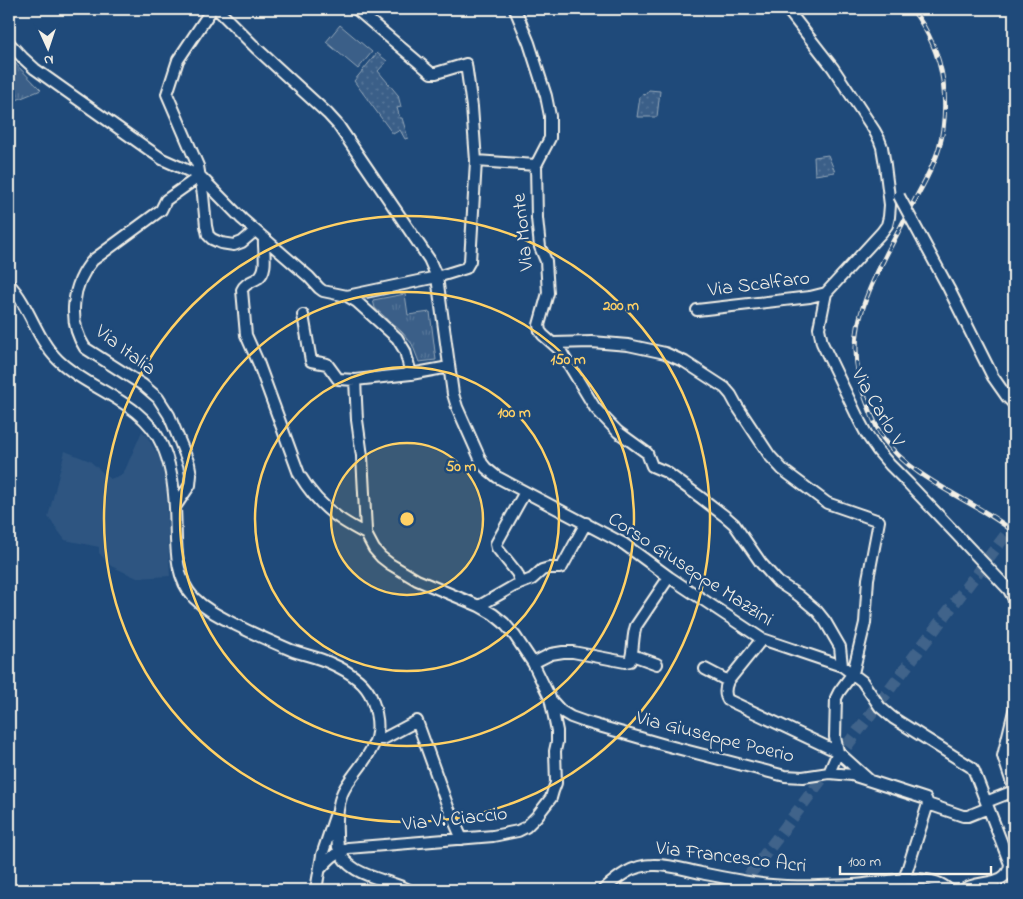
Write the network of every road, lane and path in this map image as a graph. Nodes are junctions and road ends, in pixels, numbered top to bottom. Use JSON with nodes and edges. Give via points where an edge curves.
{"nodes":[{"id":1,"x":212,"y":9,"type":"edge"},
{"id":2,"x":217,"y":9,"type":"edge"},
{"id":3,"x":356,"y":9,"type":"edge"},
{"id":4,"x":515,"y":9,"type":"edge"},
{"id":5,"x":787,"y":9,"type":"edge"},
{"id":6,"x":9,"y":43,"type":"edge"},
{"id":7,"x":476,"y":161,"type":"junction"},
{"id":8,"x":536,"y":165,"type":"junction"},
{"id":9,"x":885,"y":165,"type":"junction"},
{"id":10,"x":200,"y":176,"type":"junction"},
{"id":11,"x":215,"y":191,"type":"junction"},
{"id":12,"x":203,"y":195,"type":"junction"},
{"id":13,"x":255,"y":231,"type":"junction"},
{"id":14,"x":264,"y":239,"type":"junction"},
{"id":15,"x":437,"y":277,"type":"junction"},
{"id":16,"x":9,"y":284,"type":"edge"},
{"id":17,"x":826,"y":293,"type":"junction"},
{"id":18,"x":347,"y":296,"type":"junction"},
{"id":19,"x":697,"y":310,"type":"dead end"},
{"id":20,"x":303,"y":315,"type":"dead end"},
{"id":21,"x":553,"y":343,"type":"junction"},
{"id":22,"x":449,"y":367,"type":"junction"},
{"id":23,"x":411,"y":374,"type":"junction"},
{"id":24,"x":355,"y":380,"type":"junction"},
{"id":25,"x":1014,"y":404,"type":"edge"},
{"id":26,"x":525,"y":492,"type":"junction"},
{"id":27,"x":175,"y":507,"type":"junction"},
{"id":28,"x":586,"y":523,"type":"junction"},
{"id":29,"x":366,"y":534,"type":"junction"},
{"id":30,"x":669,"y":577,"type":"junction"},
{"id":31,"x":521,"y":583,"type":"junction"},
{"id":32,"x":1014,"y":599,"type":"edge"},
{"id":33,"x":479,"y":606,"type":"junction"},
{"id":34,"x":762,"y":639,"type":"junction"},
{"id":35,"x":632,"y":655,"type":"junction"},
{"id":36,"x":533,"y":663,"type":"junction"},
{"id":37,"x":657,"y":664,"type":"dead end"},
{"id":38,"x":842,"y":666,"type":"junction"},
{"id":39,"x":705,"y":669,"type":"dead end"},
{"id":40,"x":853,"y":673,"type":"junction"},
{"id":41,"x":728,"y":682,"type":"junction"},
{"id":42,"x":550,"y":698,"type":"junction"},
{"id":43,"x":1014,"y":711,"type":"edge"},
{"id":44,"x":377,"y":738,"type":"junction"},
{"id":45,"x":838,"y":752,"type":"junction"},
{"id":46,"x":829,"y":773,"type":"junction"},
{"id":47,"x":871,"y":781,"type":"junction"},
{"id":48,"x":1014,"y":790,"type":"edge"},
{"id":49,"x":928,"y":804,"type":"junction"},
{"id":50,"x":987,"y":805,"type":"junction"},
{"id":51,"x":338,"y":807,"type":"junction"},
{"id":52,"x":462,"y":839,"type":"junction"},
{"id":53,"x":339,"y":852,"type":"junction"},
{"id":54,"x":321,"y":868,"type":"junction"},
{"id":55,"x":904,"y":880,"type":"junction"},
{"id":56,"x":316,"y":887,"type":"edge"},
{"id":57,"x":409,"y":890,"type":"edge"},
{"id":58,"x":603,"y":890,"type":"edge"},
{"id":59,"x":949,"y":890,"type":"edge"},
{"id":60,"x":962,"y":890,"type":"edge"}],
"edges":[{"from":1,"to":10,"type":"street","via":[[178,60],[166,94]]},
{"from":2,"to":15,"type":"street","name":"Corso Giuseppe Mazzini","via":[[338,125],[429,259]]},
{"from":3,"to":7,"type":"street","via":[[431,73],[466,64]]},
{"from":4,"to":8,"type":"street","name":"Via Monte","via":[[529,43],[550,116],[550,138]]},
{"from":5,"to":9,"type":"street","via":[[833,68],[874,130],[882,147]]},
{"from":6,"to":10,"type":"street","via":[[35,69],[162,159]]},
{"from":7,"to":8,"type":"street"},
{"from":7,"to":15,"type":"street","via":[[470,261],[463,270]]},
{"from":8,"to":21,"type":"street","name":"Via Monte","via":[[537,218],[540,247],[546,261],[548,293],[539,325],[542,334]]},
{"from":9,"to":17,"type":"street","via":[[890,205],[887,225]]},
{"from":9,"to":25,"type":"street","bridge":true,"via":[[993,377]]},
{"from":10,"to":11,"type":"street"},
{"from":10,"to":12,"type":"street"},
{"from":10,"to":27,"type":"street","name":"Via Italia","via":[[86,267],[74,312],[76,328],[85,348],[143,385],[158,398],[169,415],[191,475],[190,485]]},
{"from":11,"to":12,"type":"street"},
{"from":11,"to":13,"type":"street"},
{"from":12,"to":13,"type":"street","via":[[206,229],[212,239],[234,246]]},
{"from":13,"to":14,"type":"street"},
{"from":14,"to":18,"type":"street","via":[[319,288]]},
{"from":14,"to":29,"type":"street","via":[[262,274],[242,290],[246,335],[303,481],[321,503]]},
{"from":15,"to":18,"type":"street"},
{"from":15,"to":22,"type":"street","name":"Corso Giuseppe Mazzini"},
{"from":16,"to":27,"type":"street","via":[[57,359],[122,402],[156,435],[169,466]]},
{"from":17,"to":19,"type":"street","name":"Via Scalfaro"},
{"from":17,"to":32,"type":"street","name":"Via Carlo V","via":[[819,328],[822,344],[867,436]]},
{"from":18,"to":23,"type":"street","via":[[365,308],[401,344]]},
{"from":20,"to":24,"type":"street","via":[[312,362],[326,364],[338,379]]},
{"from":21,"to":38,"type":"street","via":[[595,408],[618,432],[647,453],[652,466],[666,472],[734,524],[778,582],[817,611],[840,647]]},
{"from":21,"to":40,"type":"street","via":[[628,345],[665,353],[686,362],[725,388],[783,470],[827,503],[879,521],[868,579],[866,620]]},
{"from":22,"to":23,"type":"street"},
{"from":22,"to":26,"type":"street","name":"Corso Giuseppe Mazzini","via":[[457,408],[482,463],[491,473]]},
{"from":23,"to":24,"type":"street"},
{"from":24,"to":29,"type":"street"},
{"from":26,"to":28,"type":"street","name":"Corso Giuseppe Mazzini"},
{"from":26,"to":31,"type":"street","via":[[496,544]]},
{"from":27,"to":44,"type":"street","via":[[178,566],[193,597],[241,628],[331,663],[360,682],[372,698],[378,723]]},
{"from":28,"to":30,"type":"street","name":"Corso Giuseppe Mazzini","via":[[624,544]]},
{"from":28,"to":31,"type":"street","via":[[562,567],[542,570]]},
{"from":29,"to":33,"type":"street","name":"Via V. Ciaccio","via":[[374,549],[390,564],[417,580]]},
{"from":30,"to":34,"type":"street","name":"Corso Giuseppe Mazzini"},
{"from":30,"to":35,"type":"street","via":[[636,626]]},
{"from":31,"to":33,"type":"street"},
{"from":33,"to":36,"type":"street","name":"Via V. Ciaccio","via":[[504,624]]},
{"from":34,"to":38,"type":"street","name":"Corso Giuseppe Mazzini"},
{"from":34,"to":41,"type":"street"},
{"from":35,"to":36,"type":"street","via":[[630,661],[625,662],[563,652]]},
{"from":35,"to":37,"type":"street"},
{"from":36,"to":42,"type":"street","name":"Via V. Ciaccio"},
{"from":38,"to":40,"type":"street","name":"Corso Giuseppe Mazzini"},
{"from":39,"to":41,"type":"street"},
{"from":40,"to":45,"type":"street","via":[[836,698]]},
{"from":40,"to":50,"type":"street","name":"Corso Giuseppe Mazzini","via":[[893,718],[971,766]]},
{"from":41,"to":45,"type":"street","via":[[725,693],[730,702]]},
{"from":42,"to":46,"type":"street","name":"Via Giuseppe Poerio","via":[[571,717],[665,745],[785,776]]},
{"from":42,"to":52,"type":"street","name":"Via V. Ciaccio","via":[[557,731],[556,783],[551,798],[526,828]]},
{"from":43,"to":48,"type":"street","via":[[1003,756]]},
{"from":44,"to":51,"type":"street","via":[[370,754],[342,793]]},
{"from":44,"to":52,"type":"street","via":[[383,739],[417,721]]},
{"from":45,"to":46,"type":"street"},
{"from":45,"to":47,"type":"street"},
{"from":46,"to":47,"type":"street","name":"Via Giuseppe Poerio"},
{"from":47,"to":49,"type":"street","name":"Via Giuseppe Poerio","via":[[926,799]]},
{"from":48,"to":50,"type":"street","name":"Via Giuseppe Poerio"},
{"from":49,"to":50,"type":"street","name":"Via Giuseppe Poerio","via":[[963,816]]},
{"from":49,"to":55,"type":"street"},
{"from":50,"to":60,"type":"street","name":"Corso Giuseppe Mazzini","via":[[1010,868],[1003,878]]},
{"from":51,"to":53,"type":"street"},
{"from":51,"to":54,"type":"street","via":[[322,855]]},
{"from":52,"to":53,"type":"street","name":"Via V. Ciaccio","via":[[348,848]]},
{"from":53,"to":54,"type":"street"},
{"from":53,"to":57,"type":"street","via":[[355,869]]},
{"from":54,"to":56,"type":"street"},
{"from":55,"to":58,"type":"street","name":"Via Francesco Acri","via":[[776,885],[654,865],[635,868]]},
{"from":55,"to":59,"type":"street","name":"Via Francesco Acri","via":[[934,881]]}]}
